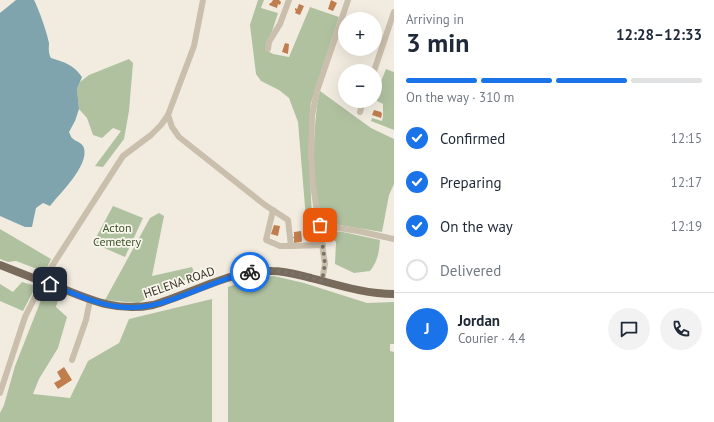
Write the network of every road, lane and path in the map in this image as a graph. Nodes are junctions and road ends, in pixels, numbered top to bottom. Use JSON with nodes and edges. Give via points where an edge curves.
{"nodes":[{"id":1,"x":203,"y":0,"type":"edge"},
{"id":2,"x":289,"y":0,"type":"edge"},
{"id":3,"x":348,"y":0,"type":"edge"},
{"id":4,"x":394,"y":12,"type":"edge"},
{"id":5,"x":268,"y":49,"type":"dead end"},
{"id":6,"x":376,"y":64,"type":"edge"},
{"id":7,"x":361,"y":108,"type":"edge"},
{"id":8,"x":360,"y":112,"type":"dead end"},
{"id":9,"x":168,"y":115,"type":"junction"},
{"id":10,"x":273,"y":210,"type":"junction"},
{"id":11,"x":320,"y":225,"type":"junction"},
{"id":12,"x":394,"y":239,"type":"edge"},
{"id":13,"x":322,"y":245,"type":"junction"},
{"id":14,"x":291,"y":246,"type":"junction"},
{"id":15,"x":0,"y":265,"type":"edge"},
{"id":16,"x":322,"y":281,"type":"junction"},
{"id":17,"x":394,"y":294,"type":"edge"},
{"id":18,"x":90,"y":300,"type":"junction"},
{"id":19,"x":72,"y":360,"type":"dead end"},
{"id":20,"x":0,"y":394,"type":"edge"}],
"edges":[{"from":1,"to":9,"type":"street","via":[[194,46]]},
{"from":2,"to":5,"type":"street"},
{"from":3,"to":11,"type":"street","via":[[312,116],[311,162]]},
{"from":4,"to":6,"type":"street"},
{"from":7,"to":8,"type":"street"},
{"from":9,"to":10,"type":"street","via":[[179,137]]},
{"from":9,"to":20,"type":"street","via":[[162,125],[123,156],[45,277],[25,317]]},
{"from":10,"to":14,"type":"street","via":[[288,220]]},
{"from":10,"to":14,"type":"street","via":[[266,240],[280,246]]},
{"from":11,"to":12,"type":"street"},
{"from":11,"to":13,"type":"street"},
{"from":13,"to":14,"type":"street"},
{"from":13,"to":16,"type":"street","via":[[325,264]]},
{"from":15,"to":18,"type":"main road","name":"HELENA ROAD"},
{"from":16,"to":17,"type":"main road","name":"HELENA ROAD","via":[[366,292]]},
{"from":16,"to":18,"type":"main road","name":"HELENA ROAD","via":[[288,272],[260,270],[142,307],[128,308]]},
{"from":18,"to":19,"type":"street"}]}
